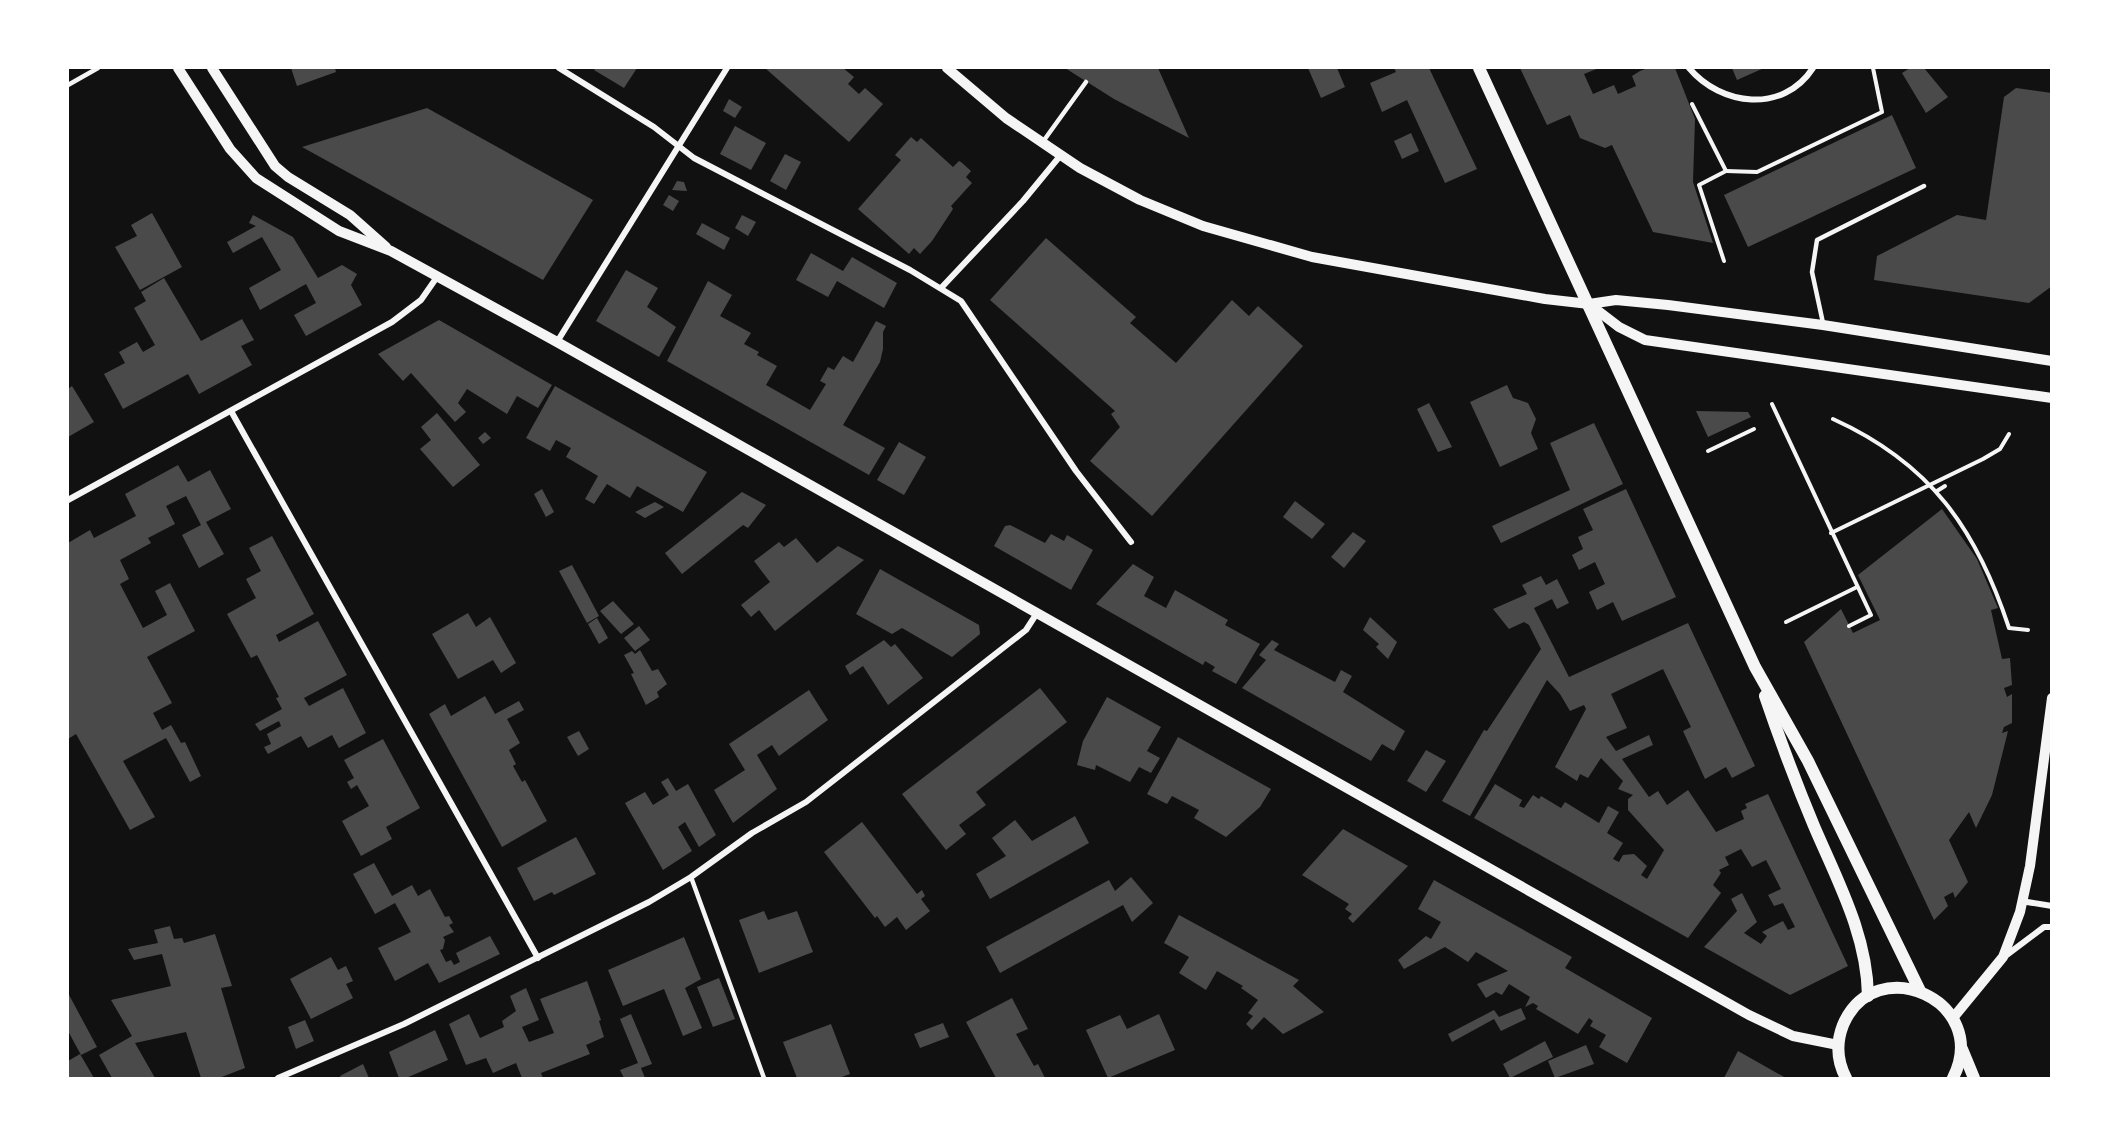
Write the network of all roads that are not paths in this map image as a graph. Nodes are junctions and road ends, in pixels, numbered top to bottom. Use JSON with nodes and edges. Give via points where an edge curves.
{"nodes":[{"id":1,"x":98,"y":68,"type":"edge"},
{"id":2,"x":178,"y":68,"type":"edge"},
{"id":3,"x":212,"y":68,"type":"edge"},
{"id":4,"x":559,"y":68,"type":"edge"},
{"id":5,"x":727,"y":68,"type":"edge"},
{"id":6,"x":947,"y":68,"type":"edge"},
{"id":7,"x":1479,"y":68,"type":"edge"},
{"id":8,"x":1689,"y":68,"type":"edge"},
{"id":9,"x":1813,"y":68,"type":"edge"},
{"id":10,"x":1086,"y":82,"type":"dead end"},
{"id":11,"x":68,"y":85,"type":"edge"},
{"id":12,"x":1042,"y":143,"type":"junction"},
{"id":13,"x":679,"y":146,"type":"junction"},
{"id":14,"x":1060,"y":156,"type":"junction"},
{"id":15,"x":1924,"y":186,"type":"dead end"},
{"id":16,"x":391,"y":251,"type":"junction"},
{"id":17,"x":437,"y":277,"type":"junction"},
{"id":18,"x":942,"y":287,"type":"junction"},
{"id":19,"x":1589,"y":304,"type":"junction"},
{"id":20,"x":1823,"y":325,"type":"junction"},
{"id":21,"x":557,"y":342,"type":"junction"},
{"id":22,"x":2052,"y":360,"type":"edge"},
{"id":23,"x":2052,"y":398,"type":"edge"},
{"id":24,"x":231,"y":411,"type":"junction"},
{"id":25,"x":68,"y":500,"type":"edge"},
{"id":26,"x":1131,"y":542,"type":"dead end"},
{"id":27,"x":1037,"y":612,"type":"junction"},
{"id":28,"x":1755,"y":667,"type":"junction"},
{"id":29,"x":2052,"y":698,"type":"edge"},
{"id":30,"x":691,"y":877,"type":"junction"},
{"id":31,"x":2021,"y":901,"type":"junction"},
{"id":32,"x":2052,"y":906,"type":"edge"},
{"id":33,"x":2052,"y":927,"type":"edge"},
{"id":34,"x":2003,"y":957,"type":"junction"},
{"id":35,"x":538,"y":958,"type":"junction"},
{"id":36,"x":1920,"y":991,"type":"junction"},
{"id":37,"x":1868,"y":996,"type":"junction"},
{"id":38,"x":1953,"y":1018,"type":"junction"},
{"id":39,"x":1838,"y":1046,"type":"junction"},
{"id":40,"x":1961,"y":1047,"type":"junction"},
{"id":41,"x":278,"y":1078,"type":"edge"},
{"id":42,"x":764,"y":1078,"type":"edge"},
{"id":43,"x":1846,"y":1078,"type":"edge"},
{"id":44,"x":1953,"y":1078,"type":"edge"},
{"id":45,"x":1974,"y":1078,"type":"edge"}],
"edges":[{"from":1,"to":11,"type":"lane"},
{"from":2,"to":16,"type":"street","via":[[230,149],[256,178],[339,231]]},
{"from":3,"to":16,"type":"street","via":[[275,166],[350,215]]},
{"from":4,"to":13,"type":"street"},
{"from":5,"to":13,"type":"street"},
{"from":6,"to":12,"type":"street"},
{"from":7,"to":19,"type":"main road"},
{"from":8,"to":9,"type":"street","via":[[1709,88],[1756,101],[1792,88]]},
{"from":10,"to":12,"type":"lane"},
{"from":12,"to":14,"type":"street"},
{"from":13,"to":18,"type":"street","via":[[694,158]]},
{"from":13,"to":21,"type":"street"},
{"from":14,"to":18,"type":"street"},
{"from":14,"to":19,"type":"street","via":[[1150,205],[1268,247],[1466,286]]},
{"from":15,"to":20,"type":"lane","via":[[1817,240],[1812,272]]},
{"from":16,"to":17,"type":"street"},
{"from":17,"to":21,"type":"street"},
{"from":17,"to":24,"type":"street","via":[[421,300],[400,317]]},
{"from":18,"to":26,"type":"street","via":[[971,313],[1076,471]]},
{"from":19,"to":20,"type":"street","via":[[1616,300]]},
{"from":19,"to":23,"type":"street","via":[[1619,327],[1645,340]]},
{"from":19,"to":28,"type":"main road"},
{"from":20,"to":22,"type":"street"},
{"from":21,"to":27,"type":"street"},
{"from":24,"to":25,"type":"street"},
{"from":24,"to":35,"type":"street"},
{"from":27,"to":30,"type":"street","via":[[1026,630],[865,758],[806,802],[752,833]]},
{"from":27,"to":39,"type":"street","via":[[1749,1015],[1793,1036]]},
{"from":28,"to":36,"type":"main road","via":[[1809,761]]},
{"from":28,"to":37,"type":"main road","via":[[1791,770],[1860,934],[1868,972]]},
{"from":29,"to":31,"type":"street","via":[[2030,866]]},
{"from":30,"to":35,"type":"street"},
{"from":30,"to":42,"type":"lane"},
{"from":31,"to":32,"type":"street"},
{"from":31,"to":34,"type":"street"},
{"from":33,"to":34,"type":"street","via":[[2044,927]]},
{"from":34,"to":38,"type":"street"},
{"from":35,"to":41,"type":"street","via":[[404,1024]]},
{"from":36,"to":37,"type":"main road","via":[[1894,988]]},
{"from":36,"to":38,"type":"main road","via":[[1942,1004]]},
{"from":37,"to":39,"type":"main road","via":[[1849,1014]]},
{"from":38,"to":40,"type":"main road"},
{"from":39,"to":43,"type":"main road"},
{"from":40,"to":44,"type":"main road"},
{"from":40,"to":45,"type":"main road"}]}
